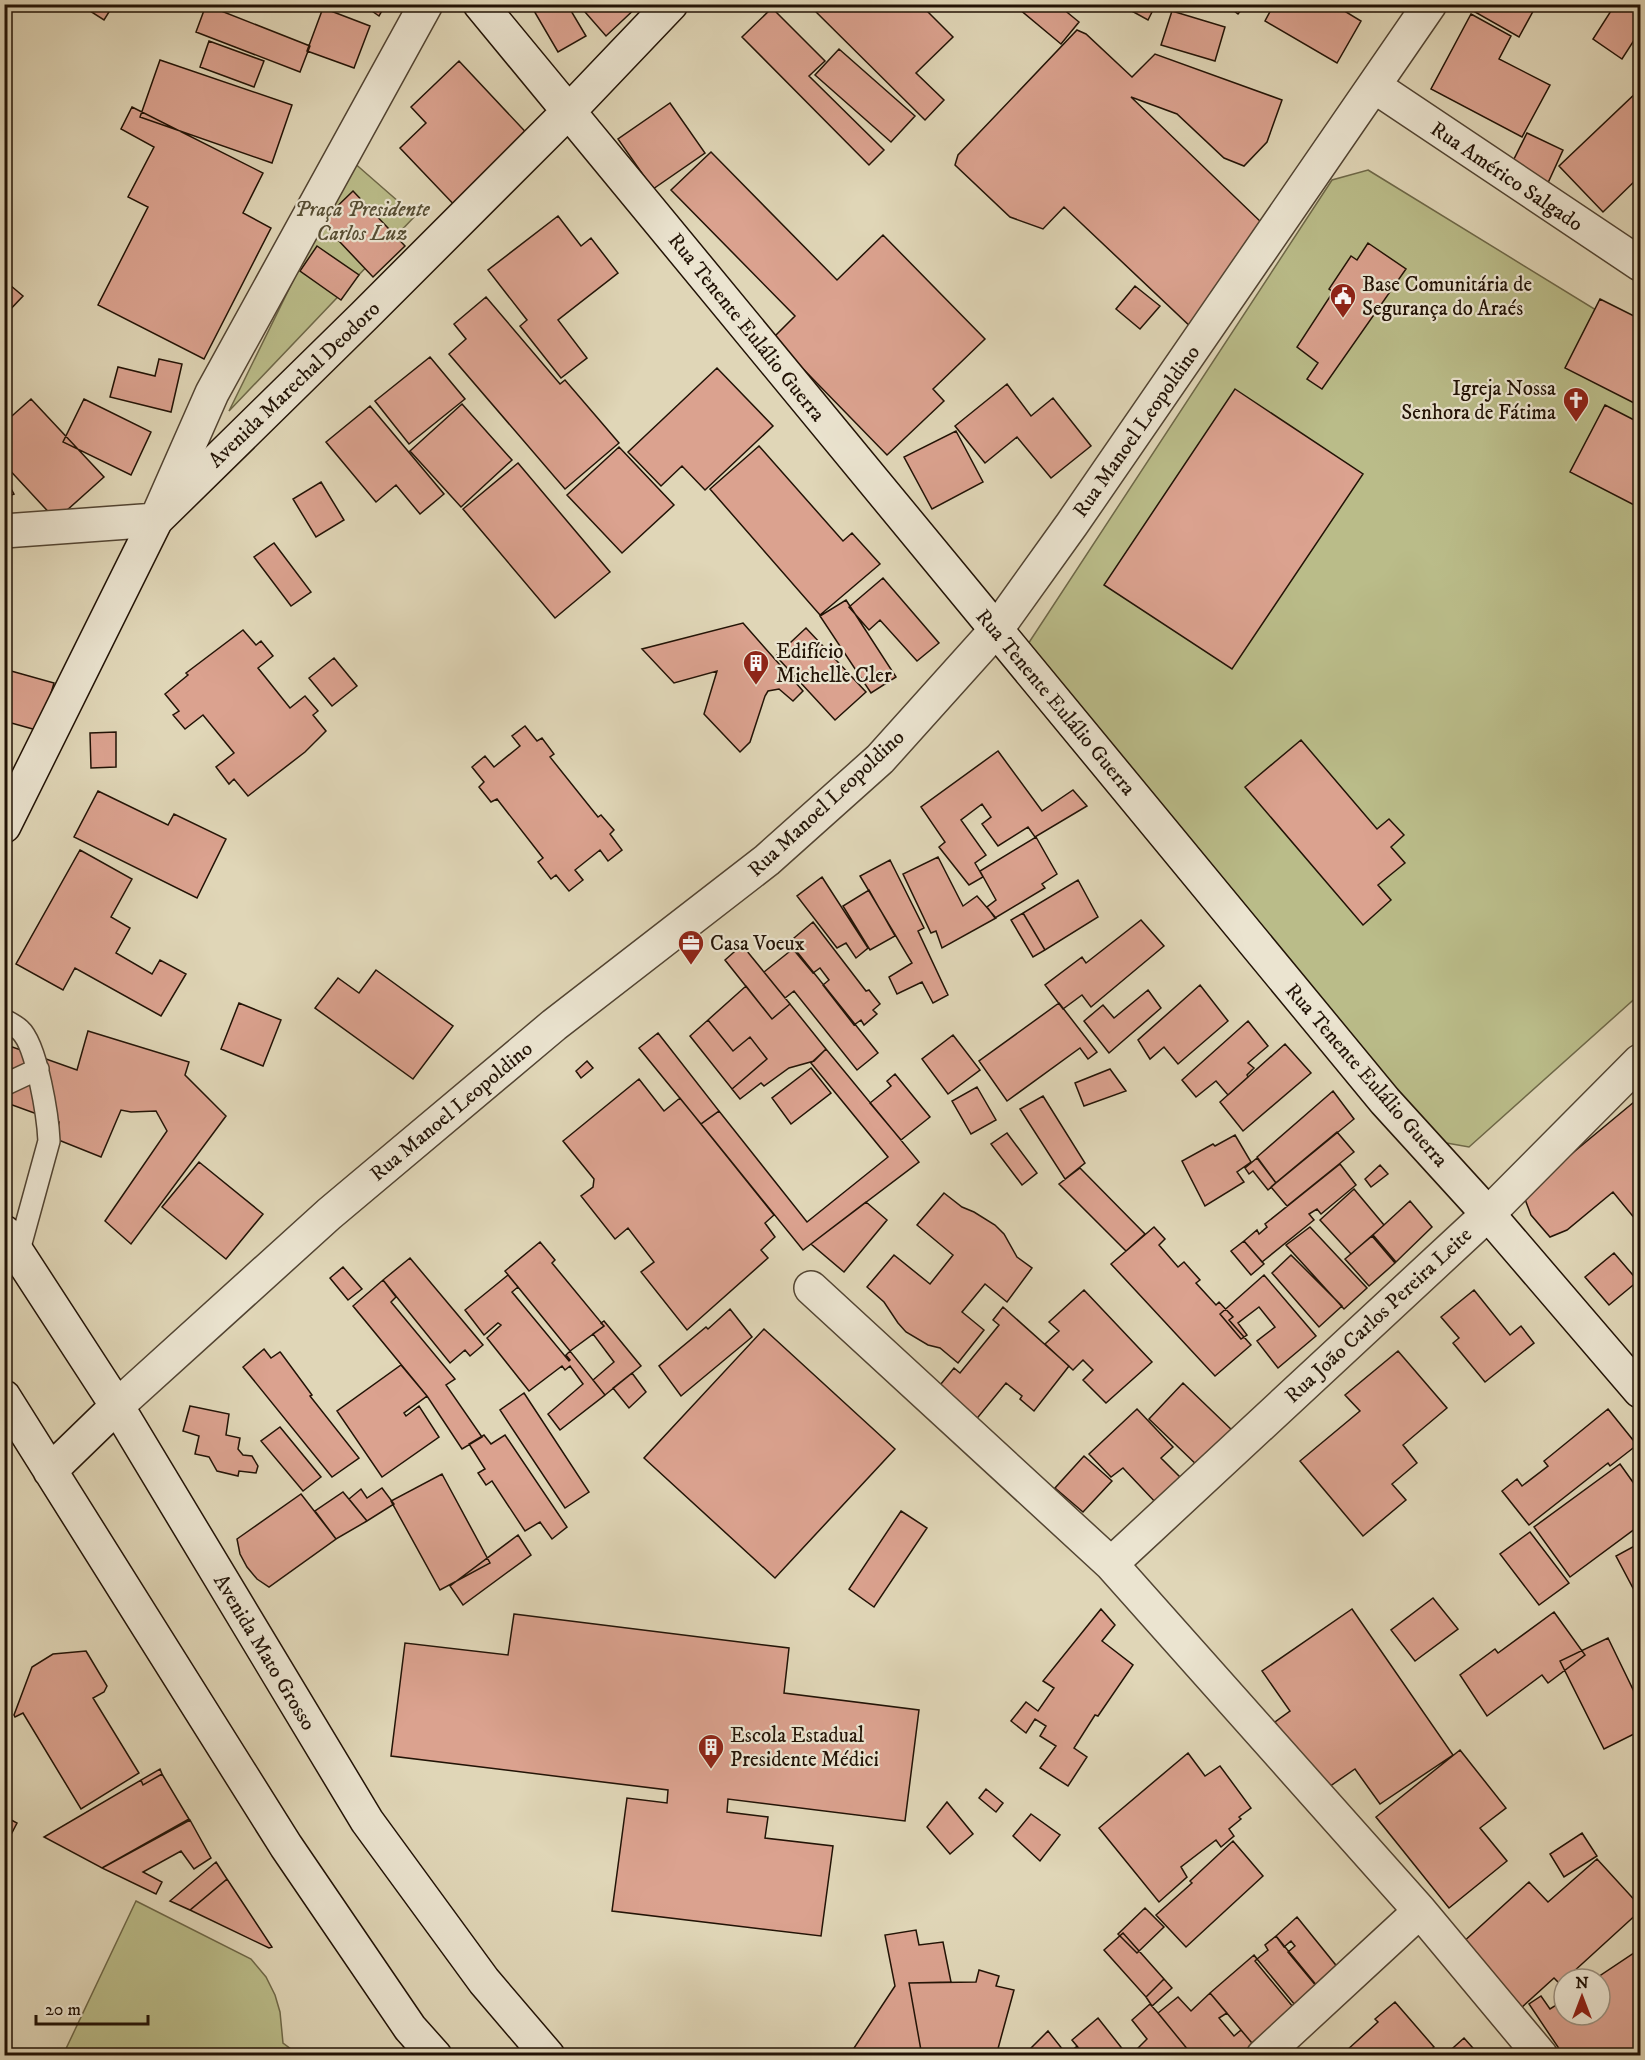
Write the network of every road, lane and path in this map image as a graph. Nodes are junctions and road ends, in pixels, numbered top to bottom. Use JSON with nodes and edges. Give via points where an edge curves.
{"nodes":[{"id":1,"x":426,"y":4,"type":"edge"},
{"id":2,"x":480,"y":4,"type":"edge"},
{"id":3,"x":671,"y":4,"type":"edge"},
{"id":4,"x":1430,"y":4,"type":"edge"},
{"id":5,"x":1374,"y":86,"type":"junction"},
{"id":6,"x":569,"y":111,"type":"junction"},
{"id":7,"x":1637,"y":257,"type":"edge"},
{"id":8,"x":156,"y":520,"type":"junction"},
{"id":9,"x":4,"y":531,"type":"edge"},
{"id":10,"x":996,"y":630,"type":"junction"},
{"id":11,"x":4,"y":826,"type":"edge"},
{"id":12,"x":4,"y":1020,"type":"edge"},
{"id":13,"x":1641,"y":1061,"type":"edge"},
{"id":14,"x":38,"y":1070,"type":"junction"},
{"id":15,"x":4,"y":1085,"type":"edge"},
{"id":16,"x":1488,"y":1214,"type":"junction"},
{"id":17,"x":11,"y":1243,"type":"edge"},
{"id":18,"x":811,"y":1288,"type":"dead end"},
{"id":19,"x":1641,"y":1391,"type":"edge"},
{"id":20,"x":4,"y":1397,"type":"edge"},
{"id":21,"x":117,"y":1406,"type":"junction"},
{"id":22,"x":50,"y":1471,"type":"junction"},
{"id":23,"x":1111,"y":1564,"type":"junction"},
{"id":24,"x":1420,"y":1911,"type":"junction"},
{"id":25,"x":435,"y":2055,"type":"edge"},
{"id":26,"x":548,"y":2055,"type":"edge"},
{"id":27,"x":1263,"y":2055,"type":"edge"},
{"id":28,"x":1541,"y":2055,"type":"edge"}],
"edges":[{"from":1,"to":8,"type":"street","via":[[213,393]]},
{"from":2,"to":6,"type":"street","name":"Rua Tenente Eulálio Guerra"},
{"from":3,"to":6,"type":"street","name":"Avenida Marechal Deodoro"},
{"from":4,"to":5,"type":"street","name":"Rua Manoel Leopoldino"},
{"from":5,"to":7,"type":"street","name":"Rua Américo Salgado"},
{"from":5,"to":10,"type":"street","name":"Rua Manoel Leopoldino"},
{"from":6,"to":8,"type":"street","name":"Avenida Marechal Deodoro"},
{"from":6,"to":10,"type":"street","name":"Rua Tenente Eulálio Guerra"},
{"from":8,"to":9,"type":"street"},
{"from":8,"to":11,"type":"street","name":"Avenida Marechal Deodoro"},
{"from":10,"to":16,"type":"street","name":"Rua Tenente Eulálio Guerra","via":[[1385,1101]]},
{"from":10,"to":21,"type":"street","name":"Rua Manoel Leopoldino","via":[[879,759],[767,860],[554,1024],[329,1214]]},
{"from":12,"to":14,"type":"lane","via":[[22,1031]]},
{"from":13,"to":16,"type":"street","name":"Rua João Carlos Pereira Leite"},
{"from":14,"to":15,"type":"lane"},
{"from":14,"to":17,"type":"lane","via":[[49,1141]]},
{"from":16,"to":19,"type":"street","name":"Rua Tenente Eulálio Guerra"},
{"from":16,"to":23,"type":"street","name":"Rua João Carlos Pereira Leite"},
{"from":17,"to":21,"type":"street","name":"Avenida Mato Grosso"},
{"from":18,"to":23,"type":"street"},
{"from":20,"to":22,"type":"street"},
{"from":21,"to":22,"type":"street","name":"Rua Manoel Leopoldino"},
{"from":21,"to":26,"type":"street","name":"Avenida Mato Grosso","via":[[367,1821],[484,1981]]},
{"from":22,"to":25,"type":"street","via":[[286,1846],[410,2028]]},
{"from":23,"to":24,"type":"street"},
{"from":24,"to":27,"type":"street"},
{"from":24,"to":28,"type":"street"}]}
